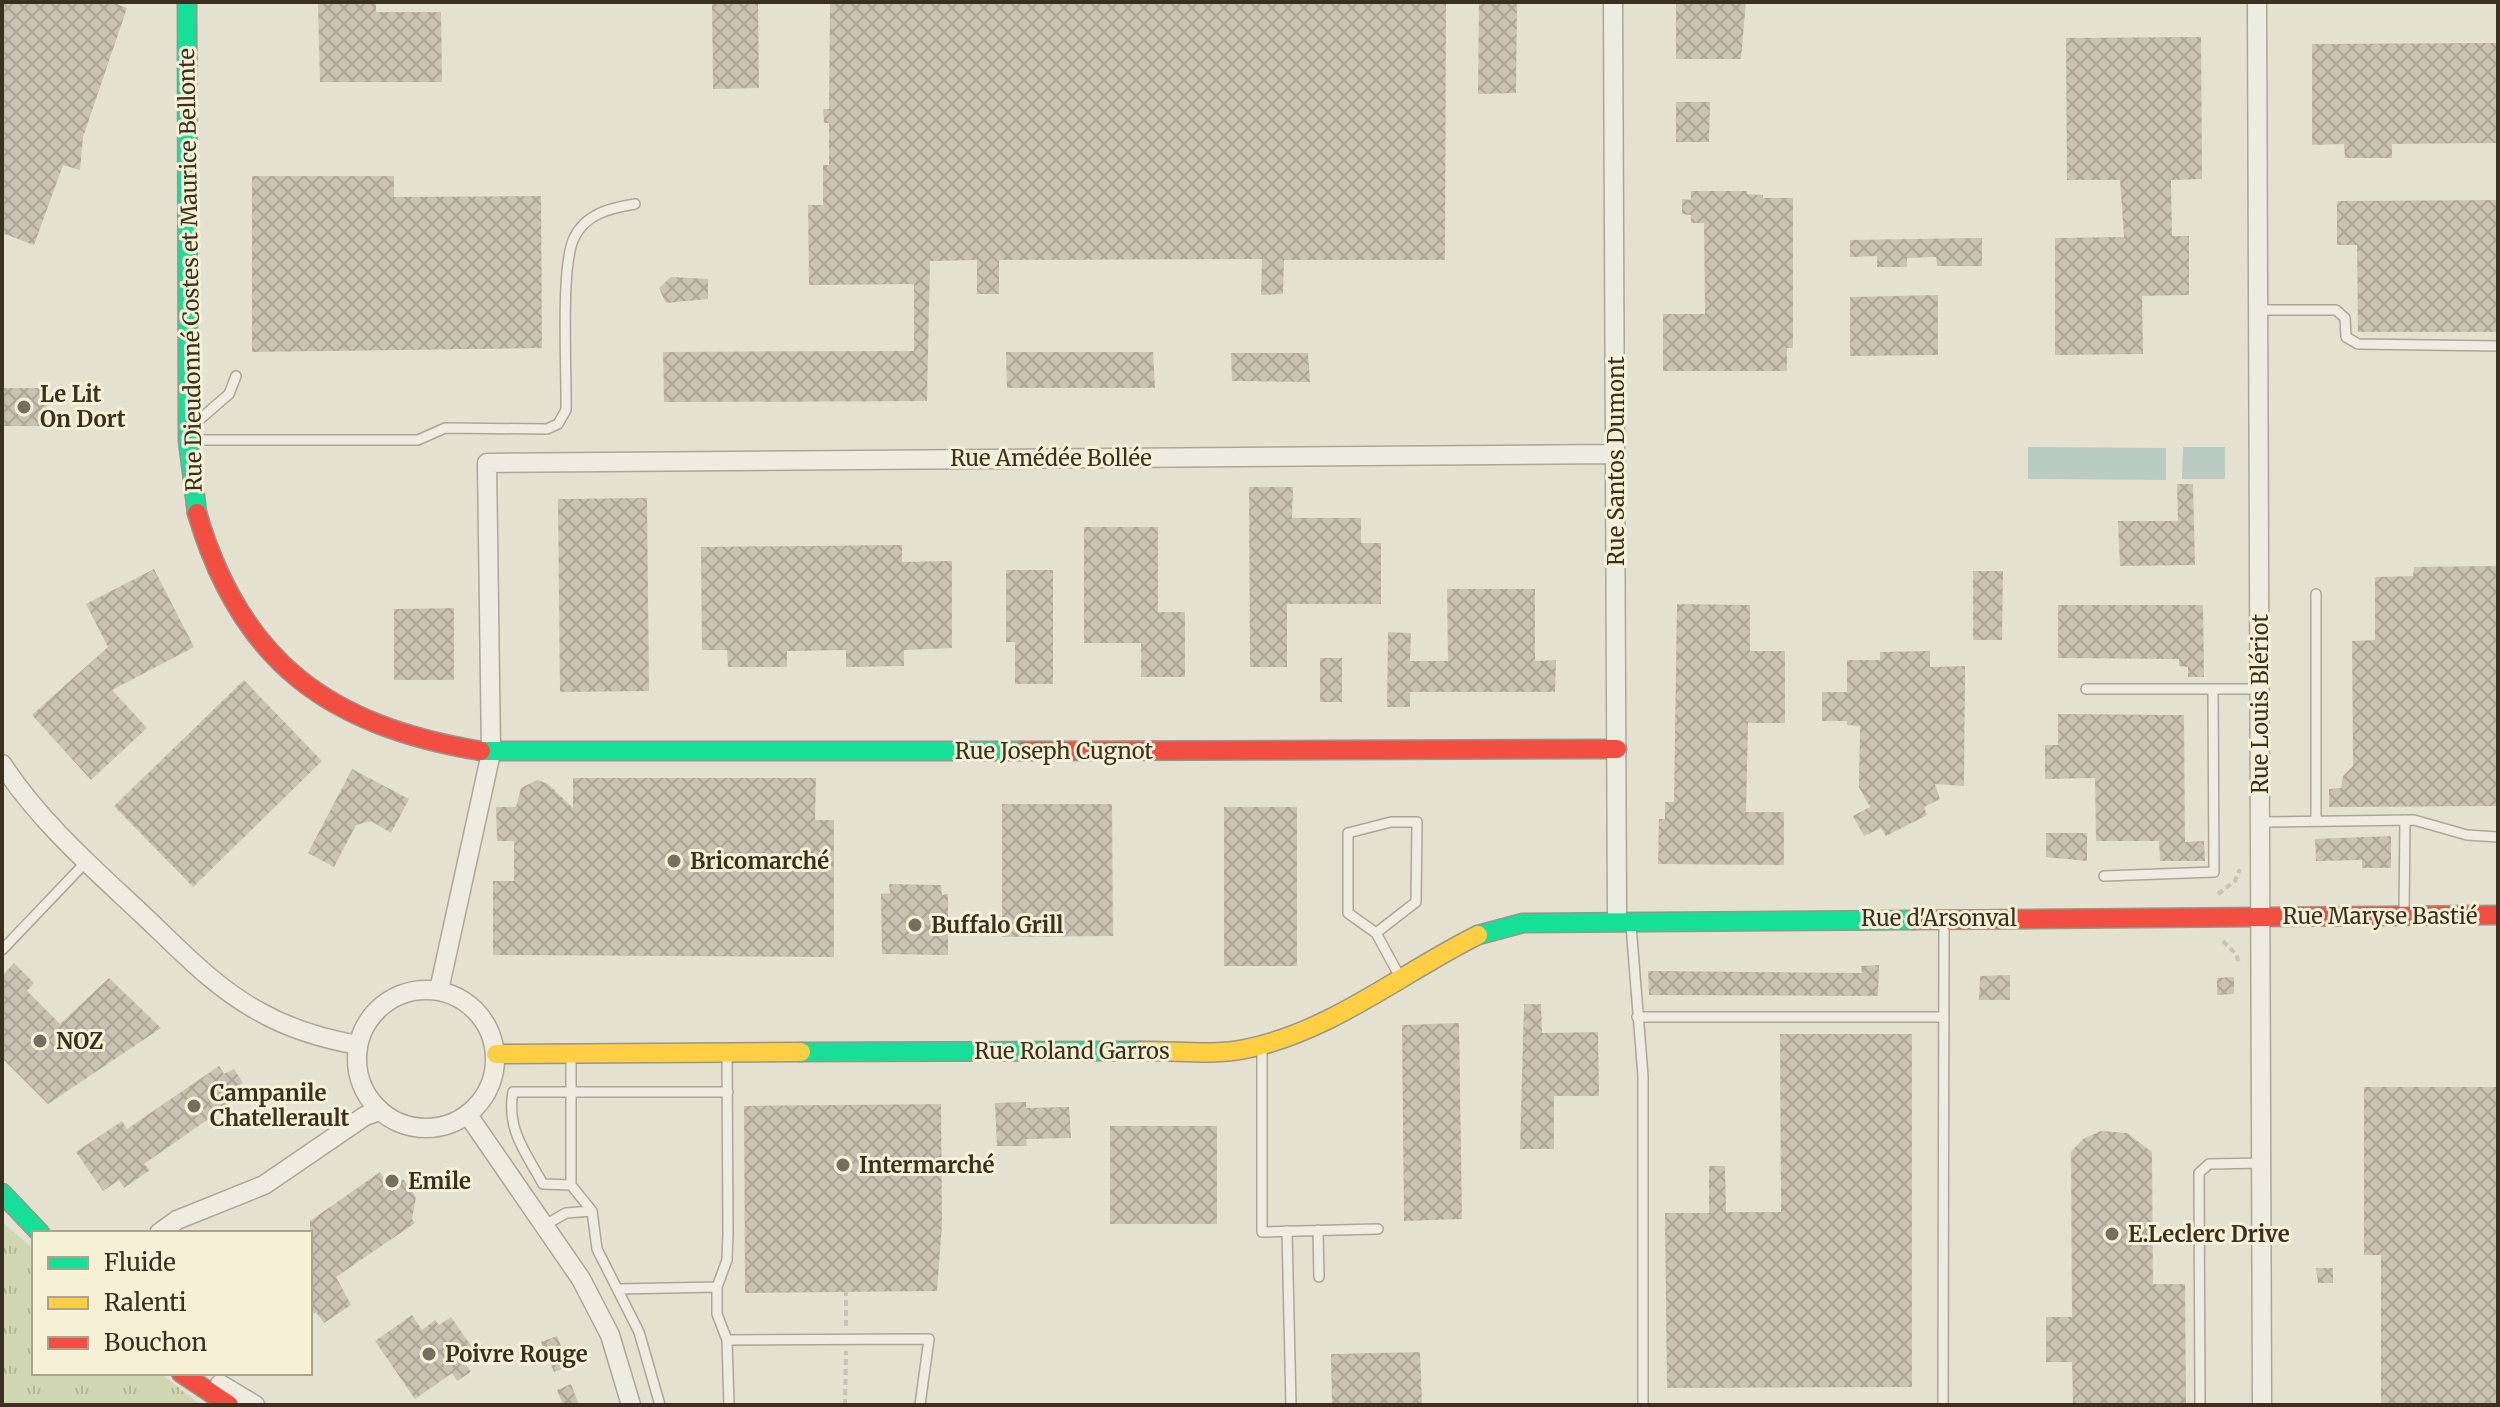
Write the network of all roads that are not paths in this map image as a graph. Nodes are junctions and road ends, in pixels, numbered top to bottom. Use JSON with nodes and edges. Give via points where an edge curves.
{"nodes":[{"id":1,"x":187,"y":2,"type":"edge"},
{"id":2,"x":1613,"y":2,"type":"edge"},
{"id":3,"x":2257,"y":2,"type":"edge"},
{"id":4,"x":635,"y":204,"type":"dead end"},
{"id":5,"x":2259,"y":310,"type":"junction"},
{"id":6,"x":2498,"y":346,"type":"edge"},
{"id":7,"x":236,"y":376,"type":"dead end"},
{"id":8,"x":188,"y":435,"type":"junction"},
{"id":9,"x":1615,"y":454,"type":"junction"},
{"id":10,"x":2316,"y":594,"type":"dead end"},
{"id":11,"x":2086,"y":689,"type":"dead end"},
{"id":12,"x":2260,"y":689,"type":"junction"},
{"id":13,"x":2213,"y":690,"type":"junction"},
{"id":14,"x":1617,"y":749,"type":"junction"},
{"id":15,"x":491,"y":753,"type":"junction"},
{"id":16,"x":2,"y":764,"type":"edge"},
{"id":17,"x":2405,"y":820,"type":"junction"},
{"id":18,"x":2316,"y":821,"type":"junction"},
{"id":19,"x":2261,"y":822,"type":"junction"},
{"id":20,"x":2498,"y":837,"type":"edge"},
{"id":21,"x":86,"y":862,"type":"junction"},
{"id":22,"x":2104,"y":876,"type":"dead end"},
{"id":23,"x":2498,"y":915,"type":"edge"},
{"id":24,"x":2261,"y":916,"type":"junction"},
{"id":25,"x":2404,"y":916,"type":"junction"},
{"id":26,"x":1944,"y":918,"type":"junction"},
{"id":27,"x":1624,"y":919,"type":"junction"},
{"id":28,"x":1376,"y":933,"type":"junction"},
{"id":29,"x":2,"y":950,"type":"edge"},
{"id":30,"x":1400,"y":977,"type":"junction"},
{"id":31,"x":439,"y":990,"type":"junction"},
{"id":32,"x":1637,"y":1017,"type":"junction"},
{"id":33,"x":1944,"y":1017,"type":"junction"},
{"id":34,"x":358,"y":1045,"type":"junction"},
{"id":35,"x":1262,"y":1047,"type":"junction"},
{"id":36,"x":727,"y":1053,"type":"junction"},
{"id":37,"x":496,"y":1054,"type":"junction"},
{"id":38,"x":571,"y":1054,"type":"junction"},
{"id":39,"x":571,"y":1092,"type":"junction"},
{"id":40,"x":728,"y":1092,"type":"junction"},
{"id":41,"x":379,"y":1111,"type":"junction"},
{"id":42,"x":468,"y":1115,"type":"junction"},
{"id":43,"x":2262,"y":1163,"type":"junction"},
{"id":44,"x":571,"y":1185,"type":"junction"},
{"id":45,"x":2,"y":1193,"type":"edge"},
{"id":46,"x":592,"y":1211,"type":"junction"},
{"id":47,"x":2,"y":1213,"type":"edge"},
{"id":48,"x":545,"y":1225,"type":"junction"},
{"id":49,"x":1378,"y":1229,"type":"dead end"},
{"id":50,"x":1318,"y":1230,"type":"junction"},
{"id":51,"x":38,"y":1231,"type":"edge"},
{"id":52,"x":162,"y":1231,"type":"edge"},
{"id":53,"x":1287,"y":1231,"type":"junction"},
{"id":54,"x":32,"y":1242,"type":"edge"},
{"id":55,"x":1319,"y":1277,"type":"dead end"},
{"id":56,"x":717,"y":1287,"type":"junction"},
{"id":57,"x":618,"y":1289,"type":"junction"},
{"id":58,"x":727,"y":1340,"type":"junction"},
{"id":59,"x":184,"y":1375,"type":"edge"},
{"id":60,"x":207,"y":1375,"type":"edge"},
{"id":61,"x":629,"y":1402,"type":"edge"},
{"id":62,"x":229,"y":1405,"type":"edge"},
{"id":63,"x":255,"y":1405,"type":"edge"},
{"id":64,"x":660,"y":1405,"type":"edge"},
{"id":65,"x":729,"y":1405,"type":"edge"},
{"id":66,"x":920,"y":1405,"type":"edge"},
{"id":67,"x":1291,"y":1405,"type":"edge"},
{"id":68,"x":1643,"y":1405,"type":"edge"},
{"id":69,"x":1943,"y":1405,"type":"edge"},
{"id":70,"x":2200,"y":1405,"type":"edge"},
{"id":71,"x":2262,"y":1405,"type":"edge"}],
"edges":[{"from":1,"to":8,"type":"street","name":"Rue Dieudonné Costes et Maurice Bellonte"},
{"from":2,"to":9,"type":"street","name":"Rue Santos Dumont"},
{"from":3,"to":5,"type":"street","name":"Rue Louis Blériot"},
{"from":4,"to":8,"type":"lane","via":[[608,208],[587,220],[573,239],[567,271],[566,410],[558,424],[547,429],[445,428],[418,440]]},
{"from":5,"to":6,"type":"lane","via":[[2336,310],[2345,318],[2346,337],[2358,344]]},
{"from":5,"to":12,"type":"street","name":"Rue Louis Blériot"},
{"from":7,"to":8,"type":"lane","via":[[229,394]]},
{"from":8,"to":15,"type":"street","name":"Rue Dieudonné Costes et Maurice Bellonte","via":[[194,511],[210,560],[233,606],[270,654],[314,694],[360,721],[409,740]]},
{"from":9,"to":14,"type":"street","name":"Rue Santos Dumont"},
{"from":9,"to":15,"type":"street","name":"Rue Amédée Bollée","via":[[487,463]]},
{"from":10,"to":18,"type":"lane"},
{"from":11,"to":13,"type":"lane"},
{"from":12,"to":13,"type":"lane"},
{"from":12,"to":19,"type":"street","name":"Rue Louis Blériot"},
{"from":13,"to":22,"type":"lane","via":[[2214,872]]},
{"from":14,"to":15,"type":"street","name":"Rue Joseph Cugnot"},
{"from":14,"to":27,"type":"street","name":"Rue Santos Dumont"},
{"from":15,"to":31,"type":"street"},
{"from":16,"to":21,"type":"street"},
{"from":17,"to":18,"type":"lane"},
{"from":17,"to":20,"type":"lane"},
{"from":17,"to":25,"type":"lane"},
{"from":18,"to":19,"type":"lane"},
{"from":19,"to":24,"type":"street","name":"Rue Louis Blériot"},
{"from":21,"to":29,"type":"lane"},
{"from":21,"to":34,"type":"street","via":[[225,989],[303,1032]]},
{"from":23,"to":25,"type":"street","name":"Rue Maryse Bastié"},
{"from":24,"to":25,"type":"street","name":"Rue Maryse Bastié"},
{"from":24,"to":26,"type":"street","name":"Rue d'Arsonval"},
{"from":24,"to":43,"type":"street","name":"Rue Louis Blériot"},
{"from":26,"to":27,"type":"street","name":"Rue d'Arsonval"},
{"from":26,"to":33,"type":"lane"},
{"from":27,"to":30,"type":"street","name":"Rue Roland Garros","via":[[1506,924]]},
{"from":27,"to":32,"type":"lane"},
{"from":28,"to":28,"type":"lane","via":[[1416,902],[1417,822],[1391,822],[1348,833],[1348,913]]},
{"from":28,"to":30,"type":"lane"},
{"from":30,"to":35,"type":"street","name":"Rue Roland Garros"},
{"from":31,"to":34,"type":"street","via":[[418,989],[379,1007],[365,1024]]},
{"from":31,"to":37,"type":"street","via":[[461,998],[479,1013]]},
{"from":32,"to":33,"type":"lane"},
{"from":32,"to":68,"type":"lane","via":[[1643,1076]]},
{"from":33,"to":69,"type":"lane"},
{"from":34,"to":41,"type":"street","via":[[357,1069]]},
{"from":35,"to":36,"type":"street","name":"Rue Roland Garros"},
{"from":35,"to":53,"type":"lane","via":[[1262,1232]]},
{"from":36,"to":38,"type":"street","name":"Rue Roland Garros"},
{"from":36,"to":40,"type":"lane"},
{"from":37,"to":38,"type":"street","name":"Rue Roland Garros"},
{"from":37,"to":42,"type":"street","via":[[484,1099]]},
{"from":38,"to":39,"type":"lane"},
{"from":39,"to":40,"type":"lane"},
{"from":39,"to":44,"type":"lane"},
{"from":39,"to":44,"type":"lane","via":[[513,1092],[509,1111],[511,1128],[543,1184]]},
{"from":40,"to":56,"type":"lane","via":[[727,1260]]},
{"from":41,"to":42,"type":"street","via":[[395,1122],[433,1129]]},
{"from":41,"to":52,"type":"street","via":[[264,1185]]},
{"from":42,"to":48,"type":"street"},
{"from":43,"to":70,"type":"lane","via":[[2209,1164],[2199,1173]]},
{"from":43,"to":71,"type":"street","name":"Rue Louis Blériot"},
{"from":44,"to":46,"type":"lane"},
{"from":45,"to":51,"type":"street"},
{"from":46,"to":48,"type":"lane","via":[[566,1213]]},
{"from":46,"to":57,"type":"lane","via":[[597,1249]]},
{"from":47,"to":54,"type":"street"},
{"from":48,"to":61,"type":"street","via":[[596,1306],[614,1345]]},
{"from":49,"to":50,"type":"lane"},
{"from":50,"to":53,"type":"lane"},
{"from":50,"to":55,"type":"lane"},
{"from":53,"to":67,"type":"lane"},
{"from":56,"to":57,"type":"lane"},
{"from":56,"to":58,"type":"lane","via":[[717,1314]]},
{"from":57,"to":64,"type":"lane","via":[[639,1332]]},
{"from":58,"to":65,"type":"lane"},
{"from":58,"to":66,"type":"lane","via":[[929,1339]]},
{"from":59,"to":62,"type":"street"},
{"from":60,"to":63,"type":"street"}]}
